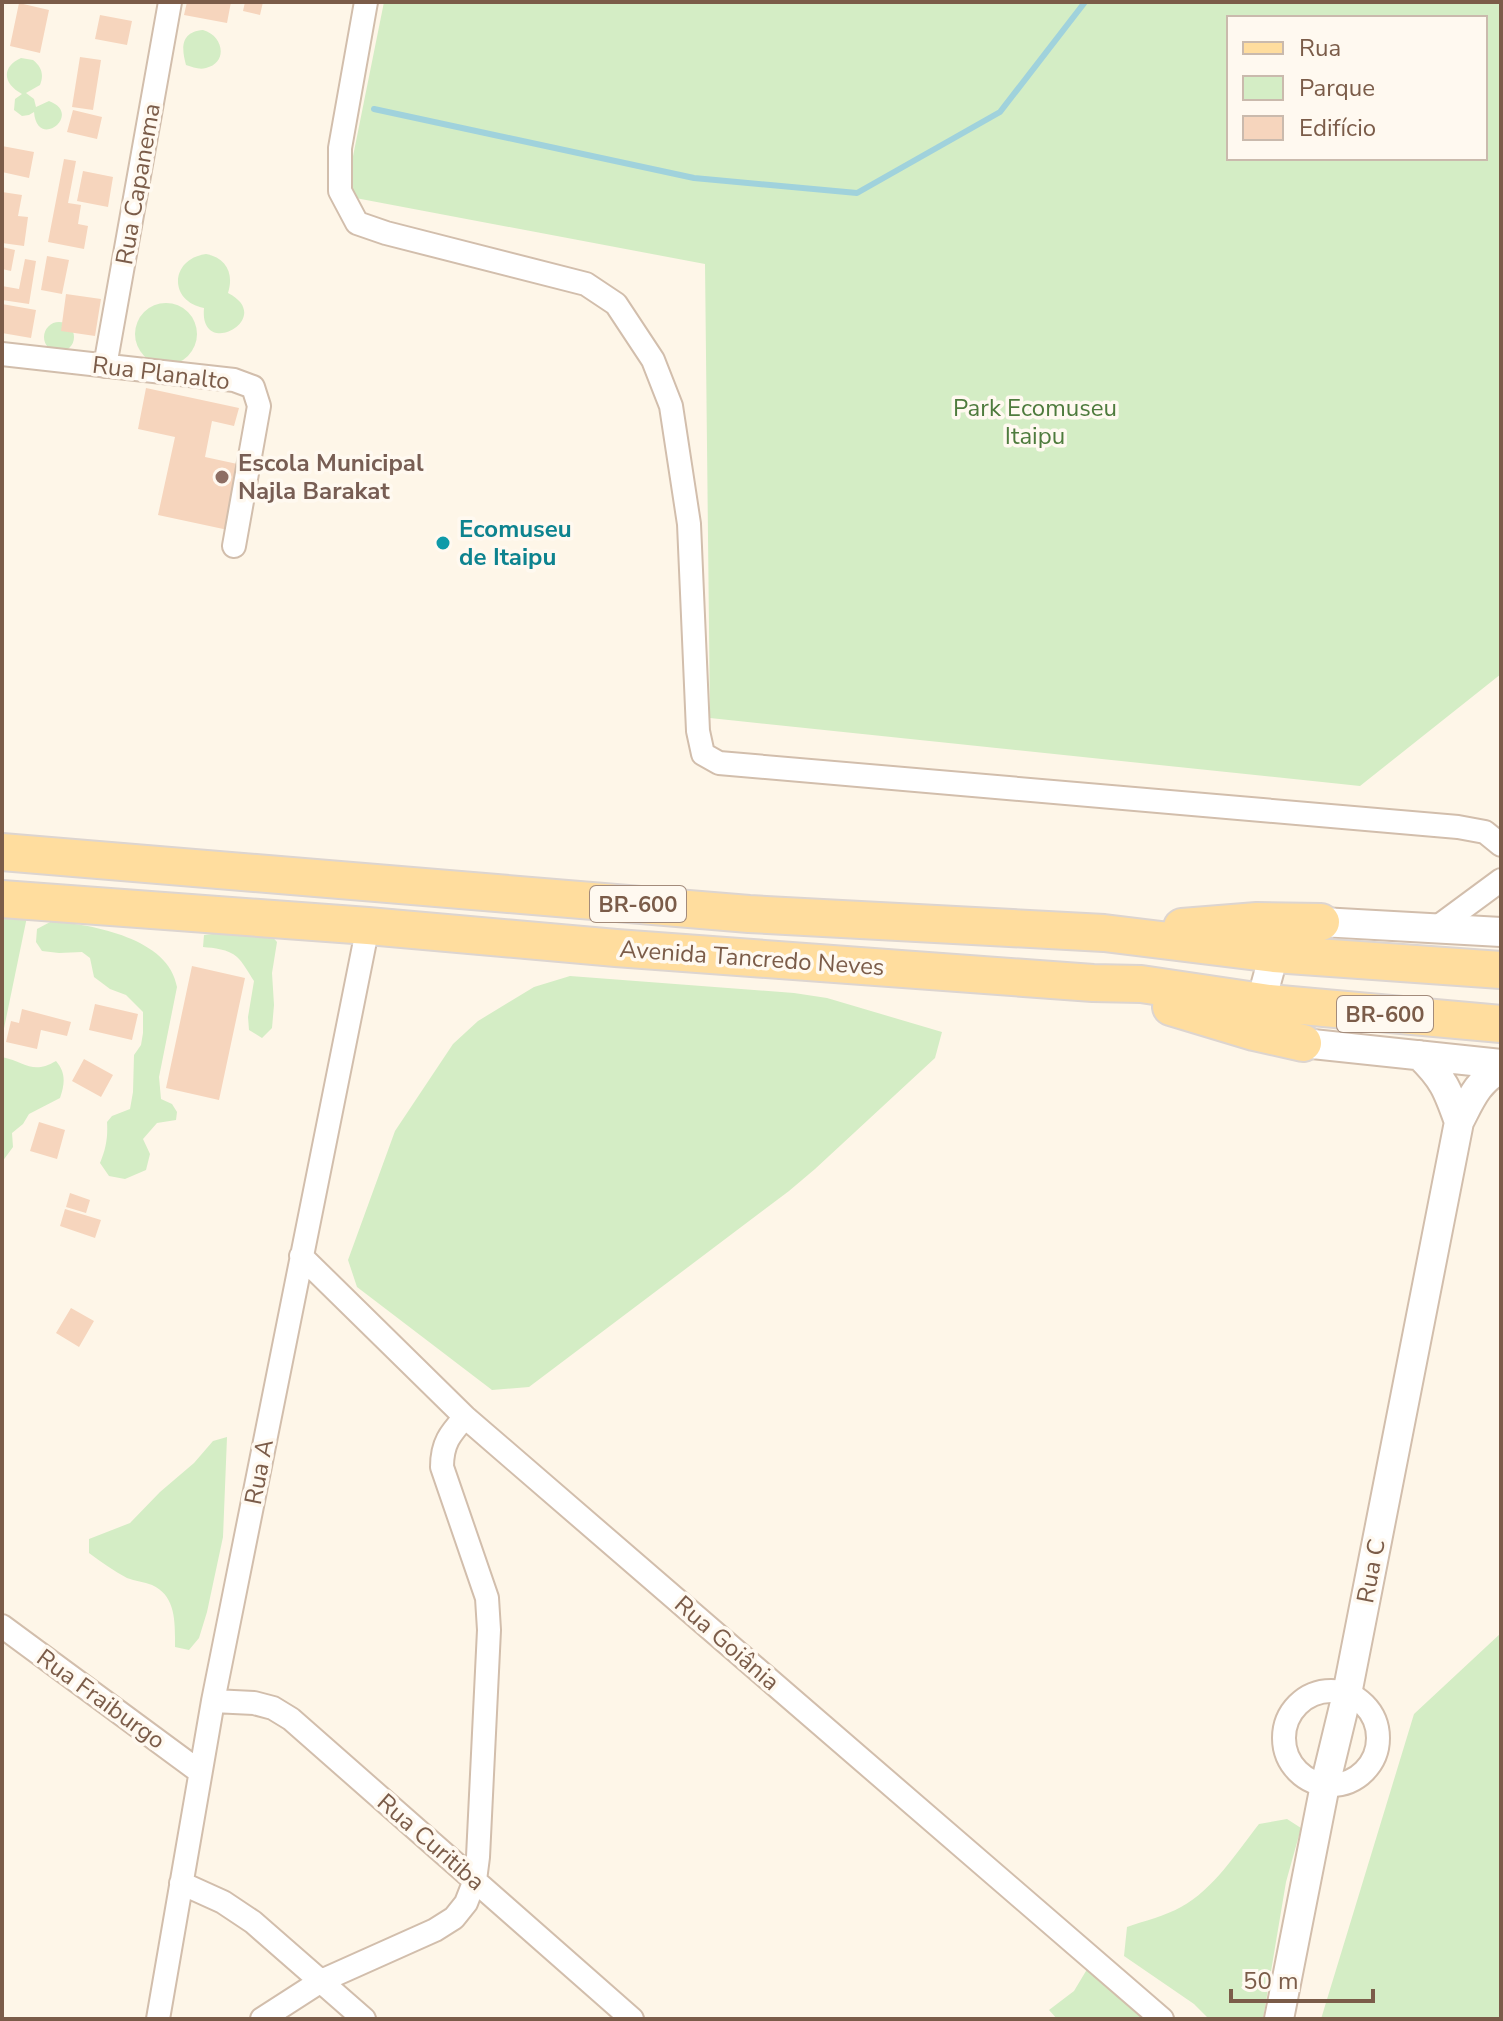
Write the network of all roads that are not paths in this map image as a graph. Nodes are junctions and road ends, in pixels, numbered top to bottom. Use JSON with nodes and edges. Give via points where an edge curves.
{"nodes":[{"id":1,"x":170,"y":2,"type":"edge"},
{"id":2,"x":366,"y":2,"type":"edge"},
{"id":3,"x":2,"y":354,"type":"edge"},
{"id":4,"x":105,"y":366,"type":"junction"},
{"id":5,"x":234,"y":546,"type":"dead end"},
{"id":6,"x":1501,"y":844,"type":"edge"},
{"id":7,"x":2,"y":852,"type":"edge"},
{"id":8,"x":1501,"y":880,"type":"edge"},
{"id":9,"x":2,"y":899,"type":"edge"},
{"id":10,"x":1321,"y":922,"type":"junction"},
{"id":11,"x":368,"y":926,"type":"junction"},
{"id":12,"x":1436,"y":928,"type":"junction"},
{"id":13,"x":1501,"y":932,"type":"edge"},
{"id":14,"x":1104,"y":933,"type":"junction"},
{"id":15,"x":1274,"y":954,"type":"junction"},
{"id":16,"x":1501,"y":970,"type":"edge"},
{"id":17,"x":1093,"y":983,"type":"junction"},
{"id":18,"x":1269,"y":1003,"type":"junction"},
{"id":19,"x":1501,"y":1024,"type":"edge"},
{"id":20,"x":1303,"y":1043,"type":"junction"},
{"id":21,"x":1419,"y":1055,"type":"junction"},
{"id":22,"x":1501,"y":1066,"type":"edge"},
{"id":23,"x":1459,"y":1122,"type":"junction"},
{"id":24,"x":301,"y":1256,"type":"junction"},
{"id":25,"x":465,"y":1417,"type":"junction"},
{"id":26,"x":2,"y":1626,"type":"edge"},
{"id":27,"x":1347,"y":1694,"type":"junction"},
{"id":28,"x":213,"y":1701,"type":"junction"},
{"id":29,"x":200,"y":1772,"type":"junction"},
{"id":30,"x":1325,"y":1785,"type":"junction"},
{"id":31,"x":475,"y":1880,"type":"junction"},
{"id":32,"x":181,"y":1883,"type":"junction"},
{"id":33,"x":321,"y":1981,"type":"junction"},
{"id":34,"x":158,"y":2019,"type":"edge"},
{"id":35,"x":262,"y":2019,"type":"edge"},
{"id":36,"x":364,"y":2019,"type":"edge"},
{"id":37,"x":632,"y":2019,"type":"edge"},
{"id":38,"x":1162,"y":2019,"type":"edge"},
{"id":39,"x":1279,"y":2019,"type":"edge"}],
"edges":[{"from":1,"to":4,"type":"street","name":"Rua Capanema"},
{"from":2,"to":6,"type":"street","via":[[340,148],[340,191],[357,223],[586,284],[616,304],[653,360],[671,406],[689,524],[703,754],[719,763],[1458,827],[1485,832]]},
{"from":3,"to":4,"type":"street","name":"Rua Planalto"},
{"from":4,"to":5,"type":"street","name":"Rua Planalto","via":[[234,380],[253,387],[259,406]]},
{"from":7,"to":14,"type":"main road","name":"Avenida Tancredo Neves","number":"BR-600","via":[[749,914]]},
{"from":8,"to":12,"type":"street"},
{"from":9,"to":11,"type":"main road","name":"Avenida Tancredo Neves","number":"BR-600"},
{"from":10,"to":12,"type":"street"},
{"from":10,"to":14,"type":"main road","via":[[1257,921]]},
{"from":10,"to":15,"type":"street","via":[[1291,937]]},
{"from":11,"to":17,"type":"main road","name":"Avenida Tancredo Neves","number":"BR-600"},
{"from":11,"to":24,"type":"street","name":"Rua A"},
{"from":12,"to":13,"type":"street"},
{"from":14,"to":15,"type":"main road","name":"Avenida Tancredo Neves","number":"BR-600"},
{"from":15,"to":16,"type":"main road","name":"Avenida Tancredo Neves","number":"BR-600"},
{"from":15,"to":18,"type":"street","via":[[1265,987]]},
{"from":17,"to":18,"type":"main road","name":"Avenida Tancredo Neves","number":"BR-600","via":[[1141,984]]},
{"from":17,"to":20,"type":"main road"},
{"from":18,"to":19,"type":"main road","name":"Avenida Tancredo Neves","number":"BR-600"},
{"from":18,"to":20,"type":"street","via":[[1287,1034]]},
{"from":20,"to":21,"type":"street"},
{"from":21,"to":22,"type":"street"},
{"from":21,"to":23,"type":"street","via":[[1446,1086]]},
{"from":22,"to":23,"type":"street","name":"Rua C","via":[[1474,1093]]},
{"from":23,"to":27,"type":"street","name":"Rua C"},
{"from":24,"to":25,"type":"street","name":"Rua Goiânia"},
{"from":24,"to":28,"type":"street","name":"Rua A"},
{"from":25,"to":31,"type":"street","via":[[442,1450],[442,1467],[487,1598]]},
{"from":25,"to":38,"type":"street","name":"Rua Goiânia"},
{"from":26,"to":29,"type":"street","name":"Rua Fraiburgo"},
{"from":27,"to":30,"type":"street","name":"Rua C"},
{"from":27,"to":30,"type":"street","via":[[1371,1714],[1377,1746],[1360,1775]]},
{"from":27,"to":30,"type":"street","via":[[1311,1695],[1293,1710],[1285,1730],[1291,1763],[1307,1779]]},
{"from":28,"to":29,"type":"street","name":"Rua A"},
{"from":28,"to":31,"type":"street","name":"Rua Curitiba","via":[[254,1703],[291,1719]]},
{"from":29,"to":32,"type":"street","name":"Rua A"},
{"from":30,"to":39,"type":"street","name":"Rua C"},
{"from":31,"to":33,"type":"street","via":[[454,1918]]},
{"from":31,"to":37,"type":"street","name":"Rua Curitiba"},
{"from":32,"to":33,"type":"street","via":[[253,1922]]},
{"from":32,"to":34,"type":"street","name":"Rua A"},
{"from":33,"to":35,"type":"street"},
{"from":33,"to":36,"type":"street"}]}
